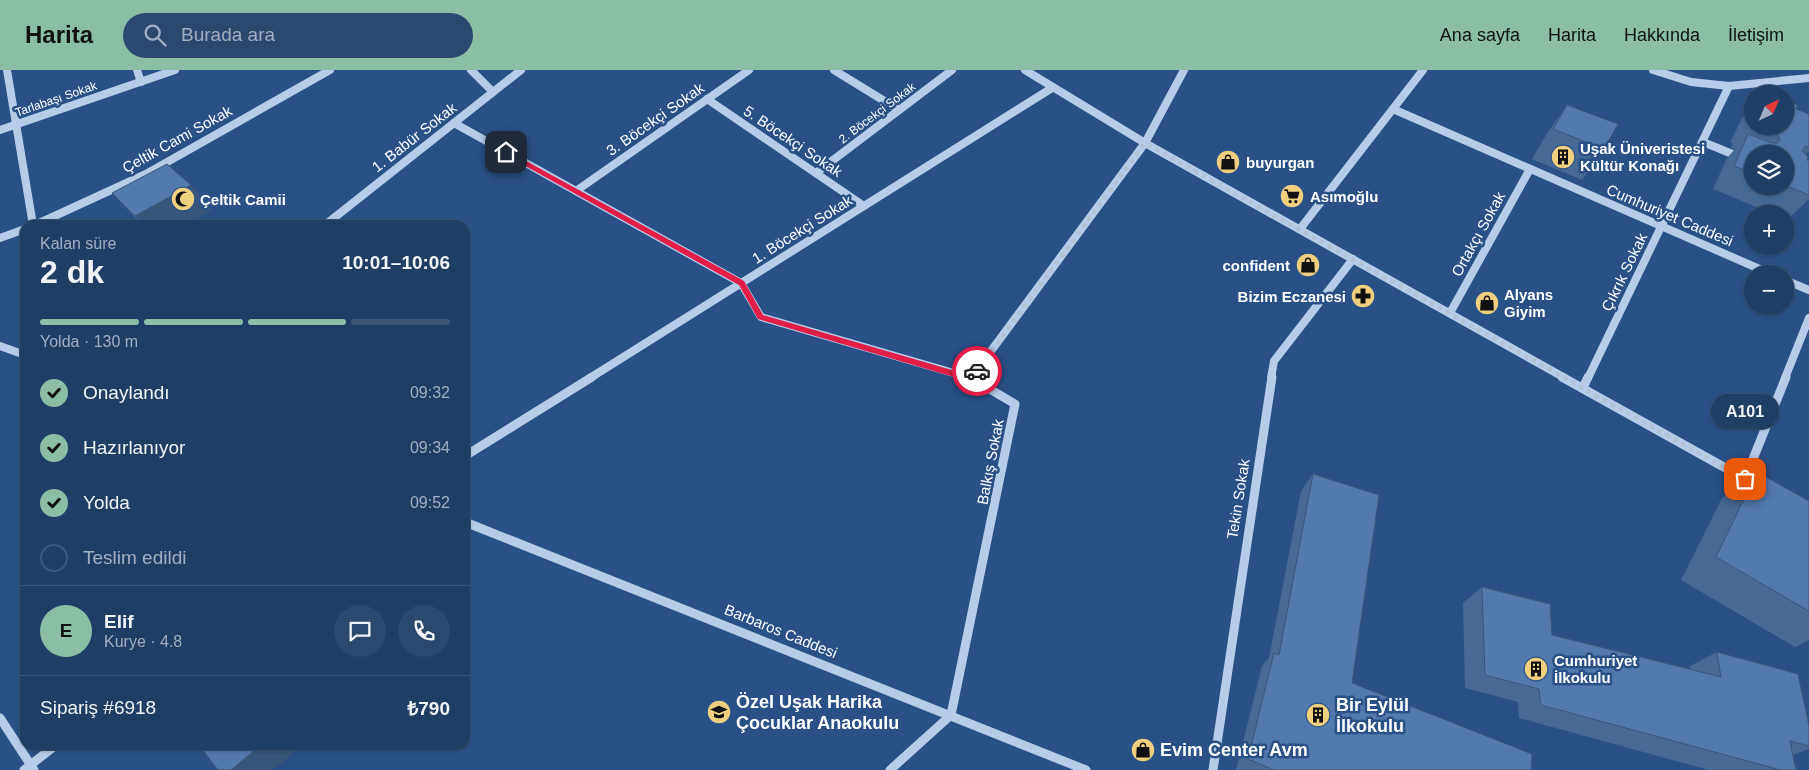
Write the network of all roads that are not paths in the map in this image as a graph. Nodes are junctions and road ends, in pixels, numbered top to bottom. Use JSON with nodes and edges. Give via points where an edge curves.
{"nodes":[{"id":1,"x":7,"y":70,"type":"edge"},
{"id":2,"x":137,"y":70,"type":"edge"},
{"id":3,"x":175,"y":70,"type":"edge"},
{"id":4,"x":330,"y":70,"type":"edge"},
{"id":5,"x":471,"y":70,"type":"edge"},
{"id":6,"x":521,"y":70,"type":"edge"},
{"id":7,"x":749,"y":70,"type":"edge"},
{"id":8,"x":834,"y":70,"type":"edge"},
{"id":9,"x":952,"y":70,"type":"edge"},
{"id":10,"x":1025,"y":70,"type":"edge"},
{"id":11,"x":1184,"y":70,"type":"edge"},
{"id":12,"x":1422,"y":70,"type":"edge"},
{"id":13,"x":1653,"y":70,"type":"edge"},
{"id":14,"x":1809,"y":78,"type":"edge"},
{"id":15,"x":141,"y":82,"type":"junction"},
{"id":16,"x":1730,"y":86,"type":"junction"},
{"id":17,"x":1052,"y":88,"type":"junction"},
{"id":18,"x":493,"y":92,"type":"junction"},
{"id":19,"x":707,"y":100,"type":"junction"},
{"id":20,"x":1393,"y":109,"type":"junction"},
{"id":21,"x":899,"y":110,"type":"junction"},
{"id":22,"x":454,"y":123,"type":"junction"},
{"id":23,"x":16,"y":124,"type":"junction"},
{"id":24,"x":0,"y":130,"type":"edge"},
{"id":25,"x":1702,"y":142,"type":"junction"},
{"id":26,"x":1145,"y":143,"type":"junction"},
{"id":27,"x":1744,"y":159,"type":"edge"},
{"id":28,"x":1530,"y":169,"type":"junction"},
{"id":29,"x":816,"y":173,"type":"junction"},
{"id":30,"x":576,"y":191,"type":"junction"},
{"id":31,"x":864,"y":206,"type":"junction"},
{"id":32,"x":33,"y":220,"type":"edge"},
{"id":33,"x":45,"y":220,"type":"edge"},
{"id":34,"x":331,"y":220,"type":"edge"},
{"id":35,"x":1662,"y":226,"type":"junction"},
{"id":36,"x":1300,"y":229,"type":"junction"},
{"id":37,"x":20,"y":231,"type":"edge"},
{"id":38,"x":0,"y":238,"type":"edge"},
{"id":39,"x":1353,"y":259,"type":"junction"},
{"id":40,"x":1750,"y":265,"type":"edge"},
{"id":41,"x":741,"y":283,"type":"junction"},
{"id":42,"x":1794,"y":284,"type":"edge"},
{"id":43,"x":1809,"y":290,"type":"edge"},
{"id":44,"x":1450,"y":313,"type":"junction"},
{"id":45,"x":1809,"y":318,"type":"edge"},
{"id":46,"x":0,"y":346,"type":"edge"},
{"id":47,"x":20,"y":353,"type":"edge"},
{"id":48,"x":971,"y":378,"type":"junction"},
{"id":49,"x":1583,"y":388,"type":"junction"},
{"id":50,"x":470,"y":453,"type":"edge"},
{"id":51,"x":1745,"y":479,"type":"junction"},
{"id":52,"x":1761,"y":488,"type":"edge"},
{"id":53,"x":470,"y":524,"type":"edge"},
{"id":54,"x":951,"y":715,"type":"junction"},
{"id":55,"x":0,"y":718,"type":"edge"},
{"id":56,"x":50,"y":750,"type":"edge"},
{"id":57,"x":29,"y":768,"type":"edge"},
{"id":58,"x":890,"y":770,"type":"edge"},
{"id":59,"x":1086,"y":770,"type":"edge"},
{"id":60,"x":1213,"y":770,"type":"edge"}],
"edges":[{"from":1,"to":23,"type":"street"},
{"from":2,"to":15,"type":"street"},
{"from":3,"to":15,"type":"street","name":"Tarlabaşı Sokak"},
{"from":4,"to":33,"type":"street","name":"Çeltik Cami Sokak","via":[[146,174]]},
{"from":5,"to":18,"type":"street"},
{"from":6,"to":18,"type":"street","name":"1. Babür Sokak"},
{"from":7,"to":19,"type":"street","name":"3. Böcekçi Sokak"},
{"from":8,"to":21,"type":"street"},
{"from":9,"to":21,"type":"street","name":"2. Böcekçi Sokak"},
{"from":10,"to":17,"type":"street"},
{"from":11,"to":26,"type":"street"},
{"from":12,"to":20,"type":"street"},
{"from":13,"to":16,"type":"street","via":[[1691,82]]},
{"from":14,"to":16,"type":"street"},
{"from":15,"to":23,"type":"street","name":"Tarlabaşı Sokak"},
{"from":16,"to":25,"type":"street","name":"Çıkrık Sokak"},
{"from":17,"to":26,"type":"street"},
{"from":17,"to":31,"type":"street","name":"1. Böcekçi Sokak"},
{"from":18,"to":22,"type":"street","name":"1. Babür Sokak"},
{"from":19,"to":29,"type":"street","name":"5. Böcekçi Sokak"},
{"from":19,"to":30,"type":"street","name":"3. Böcekçi Sokak"},
{"from":20,"to":28,"type":"street","name":"Cumhuriyet Caddesi"},
{"from":20,"to":36,"type":"street"},
{"from":21,"to":29,"type":"street","name":"2. Böcekçi Sokak"},
{"from":22,"to":30,"type":"street"},
{"from":22,"to":34,"type":"street","name":"1. Babür Sokak"},
{"from":23,"to":24,"type":"street","name":"Tarlabaşı Sokak"},
{"from":23,"to":32,"type":"street"},
{"from":25,"to":27,"type":"street"},
{"from":25,"to":35,"type":"street","name":"Çıkrık Sokak"},
{"from":26,"to":36,"type":"street"},
{"from":26,"to":48,"type":"street"},
{"from":28,"to":35,"type":"street","name":"Cumhuriyet Caddesi"},
{"from":28,"to":44,"type":"street","name":"Ortakçı Sokak"},
{"from":29,"to":31,"type":"street","name":"5. Böcekçi Sokak"},
{"from":30,"to":41,"type":"street"},
{"from":31,"to":41,"type":"street","name":"1. Böcekçi Sokak"},
{"from":35,"to":40,"type":"street","name":"Cumhuriyet Caddesi"},
{"from":35,"to":49,"type":"street","name":"Çıkrık Sokak"},
{"from":36,"to":39,"type":"street"},
{"from":37,"to":38,"type":"street"},
{"from":39,"to":44,"type":"street"},
{"from":39,"to":60,"type":"street","name":"Tekin Sokak","via":[[1274,361]]},
{"from":41,"to":48,"type":"street","via":[[761,317]]},
{"from":41,"to":50,"type":"street","name":"1. Böcekçi Sokak"},
{"from":42,"to":43,"type":"street"},
{"from":44,"to":49,"type":"street"},
{"from":45,"to":51,"type":"street"},
{"from":46,"to":47,"type":"street"},
{"from":48,"to":54,"type":"street","name":"Balkış Sokak","via":[[1015,404]]},
{"from":49,"to":51,"type":"street"},
{"from":51,"to":52,"type":"street"},
{"from":53,"to":54,"type":"street","name":"Barbaros Caddesi"},
{"from":54,"to":58,"type":"street"},
{"from":54,"to":59,"type":"street","name":"Barbaros Caddesi"},
{"from":55,"to":57,"type":"street"},
{"from":56,"to":57,"type":"street"}]}
